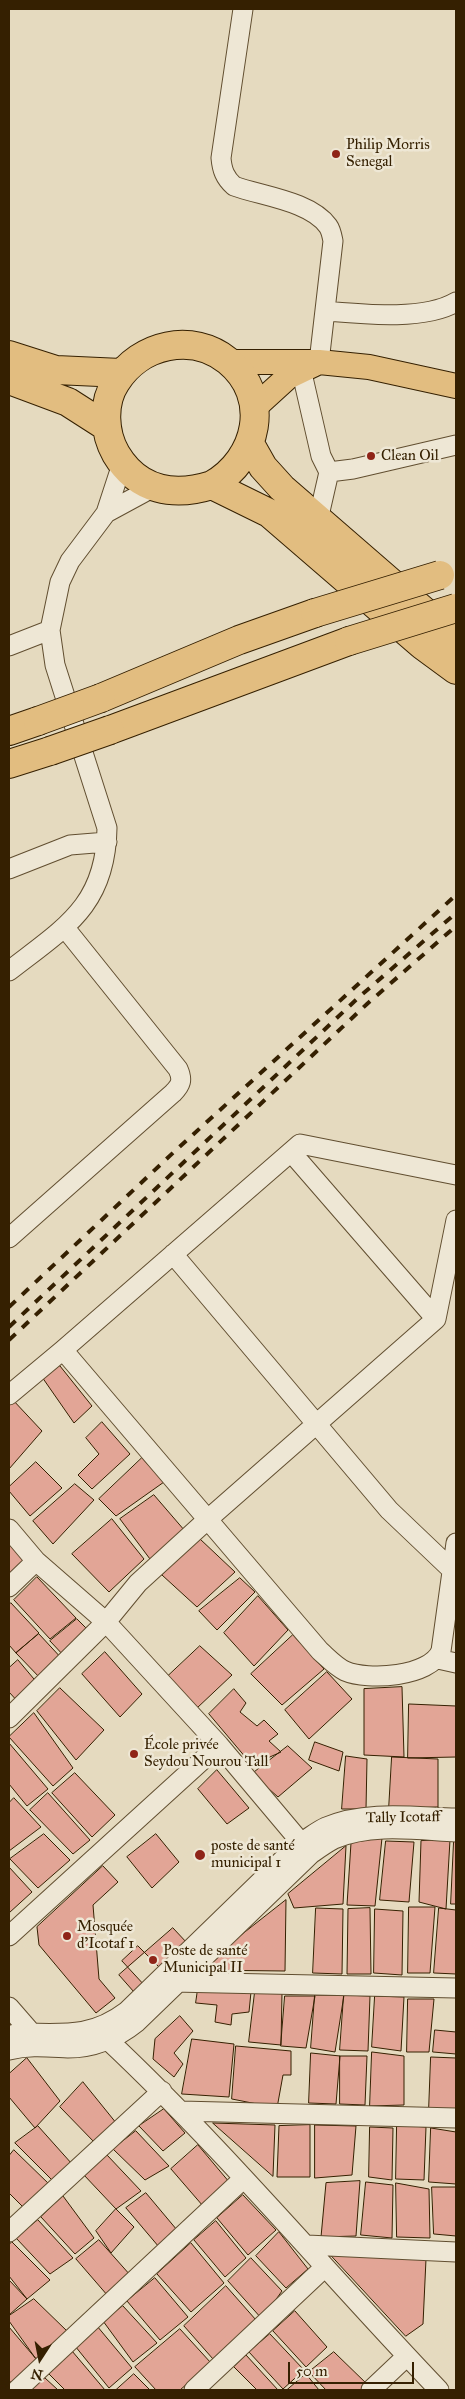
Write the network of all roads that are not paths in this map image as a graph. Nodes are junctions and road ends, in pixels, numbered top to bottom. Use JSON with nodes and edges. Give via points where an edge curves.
{"nodes":[{"id":1,"x":243,"y":9,"type":"edge"},
{"id":2,"x":456,"y":302,"type":"edge"},
{"id":3,"x":325,"y":311,"type":"junction"},
{"id":4,"x":9,"y":355,"type":"edge"},
{"id":5,"x":228,"y":362,"type":"junction"},
{"id":6,"x":310,"y":366,"type":"junction"},
{"id":7,"x":121,"y":373,"type":"junction"},
{"id":8,"x":9,"y":380,"type":"edge"},
{"id":9,"x":456,"y":386,"type":"edge"},
{"id":10,"x":254,"y":408,"type":"junction"},
{"id":11,"x":107,"y":428,"type":"junction"},
{"id":12,"x":250,"y":444,"type":"junction"},
{"id":13,"x":456,"y":445,"type":"edge"},
{"id":14,"x":122,"y":464,"type":"junction"},
{"id":15,"x":329,"y":472,"type":"junction"},
{"id":16,"x":212,"y":485,"type":"junction"},
{"id":17,"x":154,"y":487,"type":"junction"},
{"id":18,"x":106,"y":513,"type":"junction"},
{"id":19,"x":318,"y":520,"type":"junction"},
{"id":20,"x":448,"y":573,"type":"edge"},
{"id":21,"x":456,"y":608,"type":"edge"},
{"id":22,"x":50,"y":630,"type":"junction"},
{"id":23,"x":456,"y":640,"type":"edge"},
{"id":24,"x":9,"y":646,"type":"edge"},
{"id":25,"x":456,"y":670,"type":"edge"},
{"id":26,"x":9,"y":731,"type":"edge"},
{"id":27,"x":9,"y":764,"type":"edge"},
{"id":28,"x":107,"y":842,"type":"junction"},
{"id":29,"x":9,"y":869,"type":"edge"},
{"id":30,"x":65,"y":928,"type":"junction"},
{"id":31,"x":9,"y":971,"type":"edge"},
{"id":32,"x":291,"y":1152,"type":"junction"},
{"id":33,"x":456,"y":1175,"type":"edge"},
{"id":34,"x":456,"y":1220,"type":"edge"},
{"id":35,"x":9,"y":1238,"type":"edge"},
{"id":36,"x":454,"y":1242,"type":"edge"},
{"id":37,"x":173,"y":1254,"type":"junction"},
{"id":38,"x":436,"y":1319,"type":"junction"},
{"id":39,"x":63,"y":1350,"type":"junction"},
{"id":40,"x":9,"y":1395,"type":"edge"},
{"id":41,"x":316,"y":1424,"type":"junction"},
{"id":42,"x":207,"y":1520,"type":"junction"},
{"id":43,"x":9,"y":1529,"type":"edge"},
{"id":44,"x":456,"y":1543,"type":"edge"},
{"id":45,"x":36,"y":1561,"type":"junction"},
{"id":46,"x":452,"y":1570,"type":"junction"},
{"id":47,"x":9,"y":1587,"type":"edge"},
{"id":48,"x":106,"y":1622,"type":"junction"},
{"id":49,"x":438,"y":1659,"type":"junction"},
{"id":50,"x":456,"y":1663,"type":"edge"},
{"id":51,"x":9,"y":1718,"type":"edge"},
{"id":52,"x":219,"y":1745,"type":"junction"},
{"id":53,"x":456,"y":1818,"type":"edge"},
{"id":54,"x":456,"y":1832,"type":"edge"},
{"id":55,"x":305,"y":1848,"type":"junction"},
{"id":56,"x":9,"y":1936,"type":"edge"},
{"id":57,"x":159,"y":1981,"type":"junction"},
{"id":58,"x":178,"y":1982,"type":"junction"},
{"id":59,"x":456,"y":1988,"type":"edge"},
{"id":60,"x":9,"y":2007,"type":"edge"},
{"id":61,"x":104,"y":2034,"type":"junction"},
{"id":62,"x":9,"y":2036,"type":"edge"},
{"id":63,"x":38,"y":2040,"type":"junction"},
{"id":64,"x":9,"y":2050,"type":"edge"},
{"id":65,"x":162,"y":2091,"type":"junction"},
{"id":66,"x":181,"y":2111,"type":"junction"},
{"id":67,"x":456,"y":2118,"type":"edge"},
{"id":68,"x":243,"y":2180,"type":"junction"},
{"id":69,"x":9,"y":2232,"type":"edge"},
{"id":70,"x":307,"y":2245,"type":"junction"},
{"id":71,"x":456,"y":2252,"type":"edge"},
{"id":72,"x":325,"y":2267,"type":"junction"},
{"id":73,"x":407,"y":2356,"type":"junction"},
{"id":74,"x":17,"y":2390,"type":"edge"},
{"id":75,"x":194,"y":2390,"type":"edge"},
{"id":76,"x":372,"y":2390,"type":"edge"},
{"id":77,"x":439,"y":2390,"type":"edge"}],
"edges":[{"from":1,"to":3,"type":"street","via":[[220,158],[222,168],[234,186],[306,210],[330,228],[333,241]]},
{"from":2,"to":3,"type":"street","via":[[442,308],[391,315]]},
{"from":3,"to":6,"type":"street"},
{"from":4,"to":7,"type":"highway","via":[[56,370]]},
{"from":5,"to":6,"type":"main road"},
{"from":5,"to":7,"type":"highway","via":[[208,349],[184,344],[160,347],[146,353]]},
{"from":5,"to":10,"type":"highway","via":[[246,382]]},
{"from":6,"to":9,"type":"main road","via":[[368,367]]},
{"from":6,"to":10,"type":"main road","via":[[288,377]]},
{"from":6,"to":15,"type":"street","via":[[321,456]]},
{"from":7,"to":11,"type":"highway","via":[[108,399]]},
{"from":8,"to":11,"type":"highway","via":[[68,402]]},
{"from":10,"to":12,"type":"highway"},
{"from":11,"to":14,"type":"highway","via":[[112,447]]},
{"from":12,"to":16,"type":"highway","via":[[231,472]]},
{"from":12,"to":19,"type":"highway","via":[[263,467]]},
{"from":13,"to":15,"type":"street"},
{"from":14,"to":17,"type":"highway","via":[[137,478]]},
{"from":14,"to":18,"type":"street"},
{"from":15,"to":19,"type":"street"},
{"from":16,"to":17,"type":"highway","via":[[174,492]]},
{"from":16,"to":25,"type":"highway","via":[[269,513],[422,645]]},
{"from":17,"to":18,"type":"street"},
{"from":18,"to":22,"type":"street","via":[[70,561],[60,582]]},
{"from":19,"to":23,"type":"highway"},
{"from":20,"to":26,"type":"highway","bridge":true,"via":[[315,613],[239,640],[101,698]]},
{"from":21,"to":27,"type":"highway","bridge":true,"via":[[350,641]]},
{"from":22,"to":24,"type":"street"},
{"from":22,"to":28,"type":"street","via":[[55,666],[107,828]]},
{"from":28,"to":29,"type":"street","via":[[70,845]]},
{"from":28,"to":30,"type":"street","via":[[92,896]]},
{"from":30,"to":31,"type":"street"},
{"from":30,"to":35,"type":"street","via":[[178,1070],[181,1086]]},
{"from":32,"to":33,"type":"street","via":[[300,1144]]},
{"from":32,"to":37,"type":"street"},
{"from":32,"to":38,"type":"street"},
{"from":34,"to":36,"type":"street"},
{"from":36,"to":38,"type":"street"},
{"from":37,"to":39,"type":"street"},
{"from":37,"to":41,"type":"street"},
{"from":38,"to":41,"type":"street"},
{"from":39,"to":40,"type":"street"},
{"from":39,"to":42,"type":"street"},
{"from":41,"to":42,"type":"street"},
{"from":41,"to":46,"type":"street","via":[[389,1510]]},
{"from":42,"to":48,"type":"street","via":[[138,1584]]},
{"from":42,"to":49,"type":"street","via":[[331,1662],[362,1675],[389,1675],[416,1671]]},
{"from":43,"to":45,"type":"street"},
{"from":44,"to":46,"type":"street"},
{"from":45,"to":47,"type":"street"},
{"from":45,"to":48,"type":"street"},
{"from":46,"to":49,"type":"street"},
{"from":48,"to":51,"type":"street"},
{"from":48,"to":52,"type":"street"},
{"from":49,"to":50,"type":"street"},
{"from":52,"to":55,"type":"street"},
{"from":52,"to":56,"type":"street"},
{"from":53,"to":55,"type":"street","name":"Tally Icotaff","via":[[384,1816],[353,1820],[326,1827]]},
{"from":54,"to":55,"type":"street","name":"Tally Icotaff","via":[[390,1829],[359,1832]]},
{"from":55,"to":57,"type":"street","name":"Tally Icotaff"},
{"from":55,"to":58,"type":"street","name":"Tally Icotaff"},
{"from":57,"to":58,"type":"street"},
{"from":57,"to":61,"type":"street","name":"Tally Icotaff"},
{"from":58,"to":59,"type":"street"},
{"from":58,"to":61,"type":"street","name":"Tally Icotaff","via":[[122,2034]]},
{"from":60,"to":63,"type":"street"},
{"from":61,"to":63,"type":"street","name":"Tally Icotaff","via":[[84,2033]]},
{"from":61,"to":65,"type":"street"},
{"from":62,"to":63,"type":"street","name":"Tally Icotaff"},
{"from":63,"to":64,"type":"street","name":"Tally Icotaff"},
{"from":65,"to":66,"type":"street"},
{"from":65,"to":69,"type":"street"},
{"from":66,"to":67,"type":"street"},
{"from":66,"to":68,"type":"street"},
{"from":68,"to":70,"type":"street"},
{"from":68,"to":74,"type":"street"},
{"from":70,"to":71,"type":"street"},
{"from":70,"to":72,"type":"street"},
{"from":72,"to":73,"type":"street"},
{"from":72,"to":75,"type":"street"},
{"from":73,"to":76,"type":"street"},
{"from":73,"to":77,"type":"street"}]}
